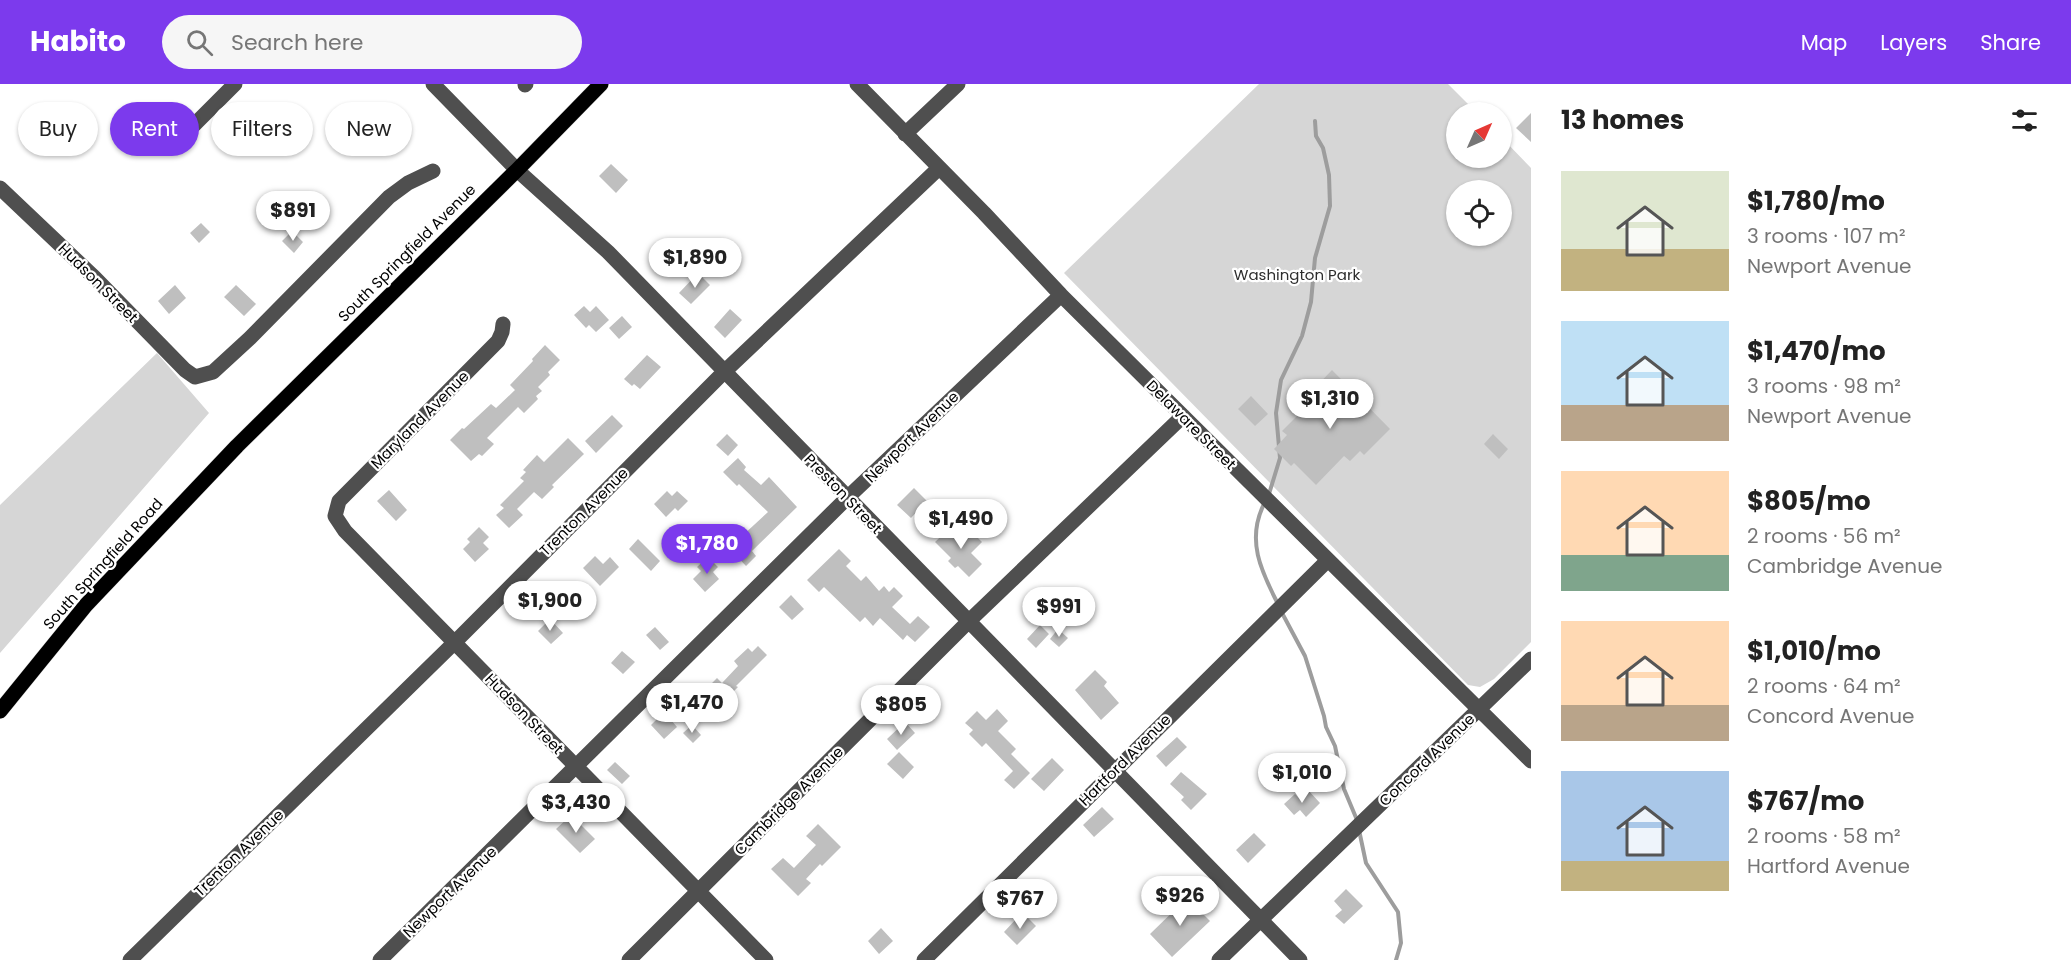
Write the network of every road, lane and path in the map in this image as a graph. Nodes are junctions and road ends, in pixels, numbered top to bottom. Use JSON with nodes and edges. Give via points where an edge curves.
{"nodes":[{"id":1,"x":235,"y":84,"type":"edge"},
{"id":2,"x":433,"y":84,"type":"edge"},
{"id":3,"x":601,"y":84,"type":"edge"},
{"id":4,"x":857,"y":84,"type":"edge"},
{"id":5,"x":958,"y":84,"type":"edge"},
{"id":6,"x":199,"y":120,"type":"edge"},
{"id":7,"x":905,"y":134,"type":"junction"},
{"id":8,"x":939,"y":168,"type":"junction"},
{"id":9,"x":517,"y":170,"type":"junction"},
{"id":10,"x":433,"y":171,"type":"dead end"},
{"id":11,"x":0,"y":188,"type":"edge"},
{"id":12,"x":1060,"y":295,"type":"junction"},
{"id":13,"x":503,"y":324,"type":"dead end"},
{"id":14,"x":724,"y":372,"type":"junction"},
{"id":15,"x":1183,"y":416,"type":"junction"},
{"id":16,"x":237,"y":446,"type":"joint"},
{"id":17,"x":847,"y":498,"type":"junction"},
{"id":18,"x":335,"y":516,"type":"joint"},
{"id":19,"x":1327,"y":561,"type":"junction"},
{"id":20,"x":968,"y":622,"type":"junction"},
{"id":21,"x":454,"y":642,"type":"junction"},
{"id":22,"x":1531,"y":659,"type":"edge"},
{"id":23,"x":1480,"y":709,"type":"junction"},
{"id":24,"x":0,"y":711,"type":"edge"},
{"id":25,"x":1531,"y":760,"type":"edge"},
{"id":26,"x":576,"y":768,"type":"junction"},
{"id":27,"x":1114,"y":771,"type":"junction"},
{"id":28,"x":699,"y":891,"type":"junction"},
{"id":29,"x":1260,"y":919,"type":"junction"},
{"id":30,"x":130,"y":960,"type":"edge"},
{"id":31,"x":380,"y":960,"type":"edge"},
{"id":32,"x":628,"y":960,"type":"edge"},
{"id":33,"x":766,"y":960,"type":"edge"},
{"id":34,"x":924,"y":960,"type":"edge"},
{"id":35,"x":1220,"y":960,"type":"edge"},
{"id":36,"x":1300,"y":960,"type":"edge"}],
"edges":[{"from":1,"to":6,"type":"street"},
{"from":2,"to":9,"type":"street","name":"Preston Street"},
{"from":3,"to":9,"type":"main road","name":"South Springfield Avenue"},
{"from":4,"to":7,"type":"street","name":"Delaware Street"},
{"from":5,"to":7,"type":"street"},
{"from":7,"to":8,"type":"street","name":"Delaware Street"},
{"from":8,"to":12,"type":"street","name":"Delaware Street"},
{"from":8,"to":14,"type":"street","name":"Trenton Avenue"},
{"from":9,"to":14,"type":"street","name":"Preston Street","via":[[608,252]]},
{"from":9,"to":16,"type":"main road","name":"South Springfield Avenue"},
{"from":10,"to":11,"type":"street","name":"Hudson Street","via":[[389,197],[250,338],[213,372],[195,377]]},
{"from":12,"to":15,"type":"street","name":"Delaware Street"},
{"from":12,"to":17,"type":"street","name":"Newport Avenue"},
{"from":13,"to":18,"type":"street","name":"Maryland Avenue","via":[[498,341],[339,501]]},
{"from":14,"to":17,"type":"street","name":"Preston Street"},
{"from":14,"to":21,"type":"street","name":"Trenton Avenue"},
{"from":15,"to":19,"type":"street","name":"Delaware Street"},
{"from":15,"to":20,"type":"street","name":"Cambridge Avenue"},
{"from":16,"to":24,"type":"main road","name":"South Springfield Road","via":[[86,605]]},
{"from":17,"to":20,"type":"street","name":"Preston Street"},
{"from":17,"to":26,"type":"street","name":"Newport Avenue"},
{"from":18,"to":21,"type":"street","name":"Hudson Street","via":[[345,531]]},
{"from":19,"to":23,"type":"street","name":"Delaware Street"},
{"from":19,"to":27,"type":"street","name":"Hartford Avenue"},
{"from":20,"to":27,"type":"street","name":"Preston Street"},
{"from":20,"to":28,"type":"street","name":"Cambridge Avenue"},
{"from":21,"to":26,"type":"street","name":"Hudson Street"},
{"from":21,"to":30,"type":"street","name":"Trenton Avenue"},
{"from":22,"to":23,"type":"street","name":"Concord Avenue"},
{"from":23,"to":25,"type":"street","name":"Delaware Street"},
{"from":23,"to":29,"type":"street","name":"Concord Avenue"},
{"from":26,"to":28,"type":"street","name":"Hudson Street"},
{"from":26,"to":31,"type":"street","name":"Newport Avenue"},
{"from":27,"to":29,"type":"street","name":"Preston Street"},
{"from":27,"to":34,"type":"street","name":"Hartford Avenue"},
{"from":28,"to":32,"type":"street","name":"Cambridge Avenue"},
{"from":28,"to":33,"type":"street","name":"Hudson Street"},
{"from":29,"to":35,"type":"street","name":"Concord Avenue"},
{"from":29,"to":36,"type":"street","name":"Preston Street"}]}
